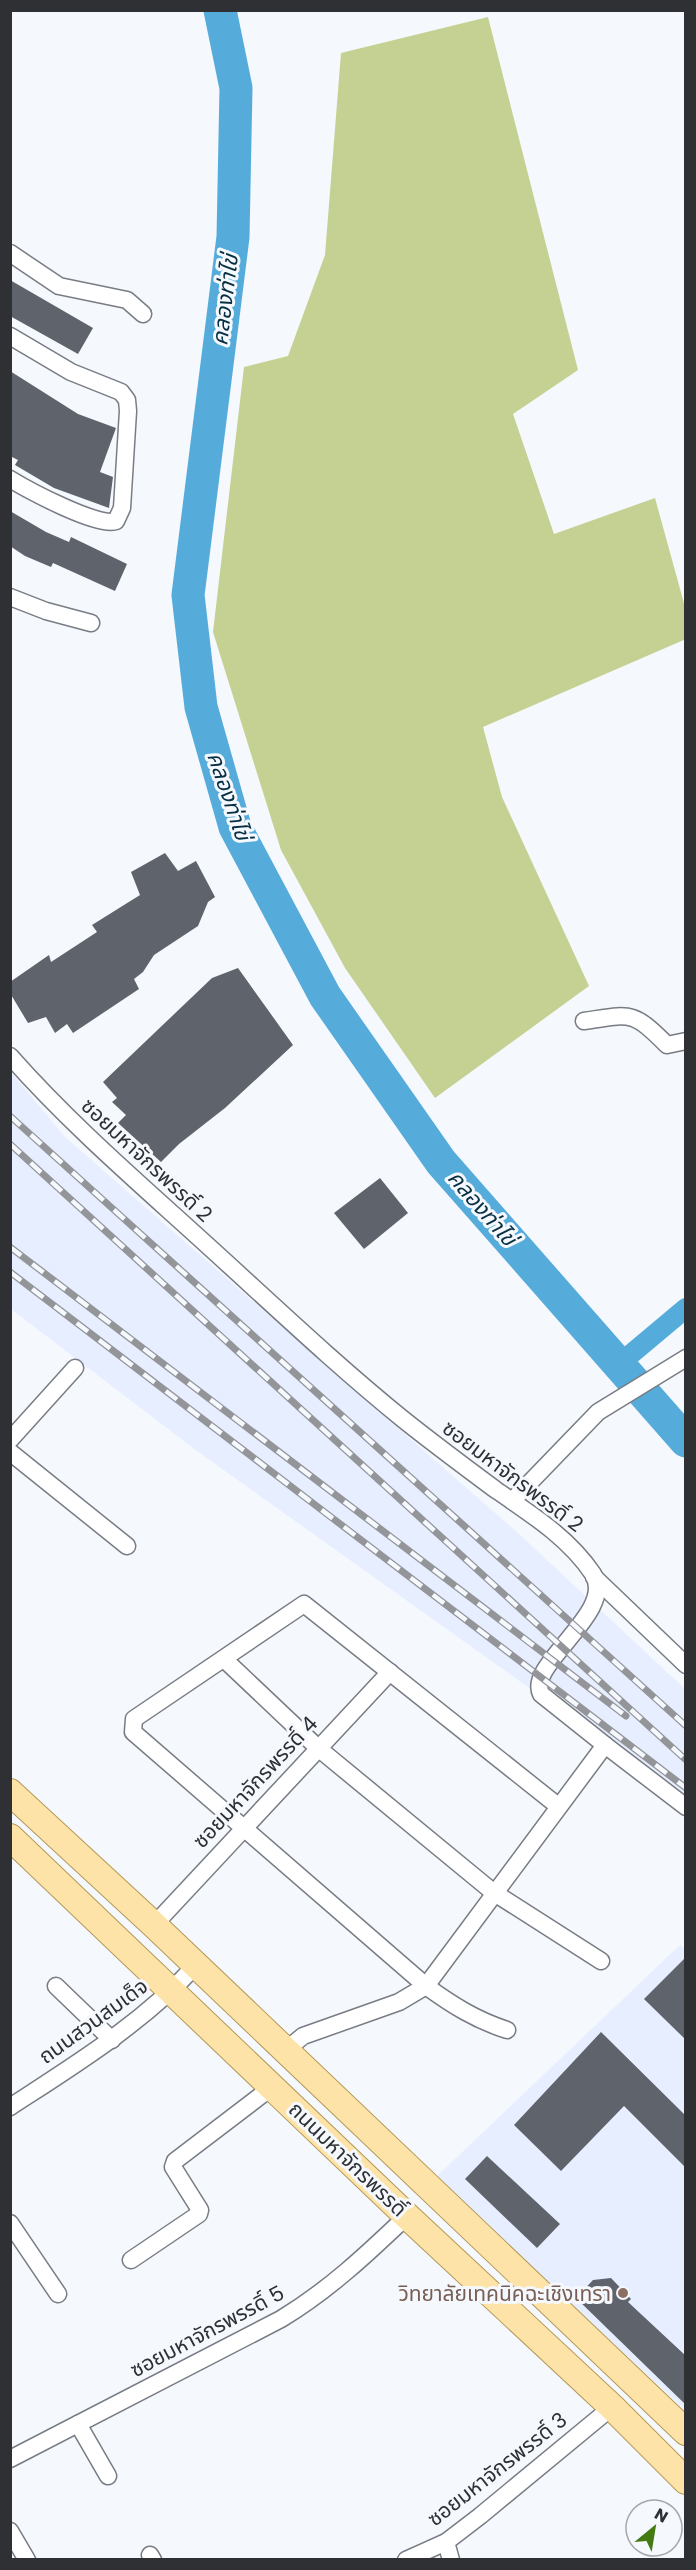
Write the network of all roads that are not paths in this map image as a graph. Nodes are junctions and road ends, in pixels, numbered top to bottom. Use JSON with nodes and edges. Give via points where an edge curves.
{"nodes":[{"id":1,"x":10,"y":253,"type":"edge"},
{"id":2,"x":143,"y":314,"type":"dead end"},
{"id":3,"x":10,"y":336,"type":"edge"},
{"id":4,"x":10,"y":479,"type":"edge"},
{"id":5,"x":10,"y":597,"type":"edge"},
{"id":6,"x":91,"y":623,"type":"dead end"},
{"id":7,"x":584,"y":1021,"type":"dead end"},
{"id":8,"x":686,"y":1041,"type":"edge"},
{"id":9,"x":10,"y":1056,"type":"edge"},
{"id":10,"x":686,"y":1358,"type":"edge"},
{"id":11,"x":75,"y":1368,"type":"dead end"},
{"id":12,"x":10,"y":1440,"type":"edge"},
{"id":13,"x":10,"y":1452,"type":"edge"},
{"id":14,"x":512,"y":1501,"type":"junction"},
{"id":15,"x":127,"y":1546,"type":"dead end"},
{"id":16,"x":594,"y":1577,"type":"junction"},
{"id":17,"x":225,"y":1659,"type":"junction"},
{"id":18,"x":686,"y":1665,"type":"edge"},
{"id":19,"x":390,"y":1672,"type":"junction"},
{"id":20,"x":605,"y":1745,"type":"junction"},
{"id":21,"x":318,"y":1748,"type":"junction"},
{"id":22,"x":10,"y":1792,"type":"edge"},
{"id":23,"x":558,"y":1806,"type":"junction"},
{"id":24,"x":686,"y":1807,"type":"edge"},
{"id":25,"x":243,"y":1827,"type":"junction"},
{"id":26,"x":10,"y":1837,"type":"edge"},
{"id":27,"x":493,"y":1892,"type":"junction"},
{"id":28,"x":154,"y":1925,"type":"junction"},
{"id":29,"x":601,"y":1962,"type":"dead end"},
{"id":30,"x":196,"y":1965,"type":"junction"},
{"id":31,"x":56,"y":1986,"type":"dead end"},
{"id":32,"x":426,"y":1986,"type":"junction"},
{"id":33,"x":172,"y":1991,"type":"junction"},
{"id":34,"x":507,"y":2030,"type":"dead end"},
{"id":35,"x":112,"y":2040,"type":"junction"},
{"id":36,"x":286,"y":2050,"type":"junction"},
{"id":37,"x":272,"y":2087,"type":"junction"},
{"id":38,"x":10,"y":2107,"type":"edge"},
{"id":39,"x":407,"y":2216,"type":"junction"},
{"id":40,"x":10,"y":2223,"type":"edge"},
{"id":41,"x":131,"y":2260,"type":"dead end"},
{"id":42,"x":58,"y":2294,"type":"dead end"},
{"id":43,"x":612,"y":2407,"type":"junction"},
{"id":44,"x":78,"y":2424,"type":"junction"},
{"id":45,"x":686,"y":2432,"type":"edge"},
{"id":46,"x":10,"y":2459,"type":"edge"},
{"id":47,"x":108,"y":2476,"type":"dead end"},
{"id":48,"x":686,"y":2481,"type":"edge"},
{"id":49,"x":10,"y":2531,"type":"edge"},
{"id":50,"x":446,"y":2542,"type":"junction"},
{"id":51,"x":27,"y":2559,"type":"edge"},
{"id":52,"x":406,"y":2559,"type":"edge"},
{"id":53,"x":451,"y":2559,"type":"edge"}],
"edges":[{"from":1,"to":2,"type":"street","via":[[59,286],[127,300]]},
{"from":3,"to":4,"type":"street","via":[[71,372],[121,392],[128,411],[122,508],[116,521],[105,522]]},
{"from":5,"to":6,"type":"street"},
{"from":7,"to":8,"type":"street","via":[[629,1015],[638,1018],[667,1045]]},
{"from":9,"to":14,"type":"street","name":"ซอยมหาจักรพรรดิ์ 2","via":[[74,1124],[320,1347],[402,1419]]},
{"from":10,"to":14,"type":"street","via":[[598,1412]]},
{"from":11,"to":12,"type":"street"},
{"from":13,"to":15,"type":"street"},
{"from":14,"to":16,"type":"street","name":"ซอยมหาจักรพรรดิ์ 2","via":[[570,1544]]},
{"from":16,"to":18,"type":"street","name":"ซอยมหาจักรพรรดิ์ 2"},
{"from":16,"to":20,"type":"street","via":[[597,1593],[578,1627],[541,1677],[538,1689]]},
{"from":17,"to":19,"type":"street","via":[[304,1604]]},
{"from":17,"to":21,"type":"street"},
{"from":17,"to":25,"type":"street","via":[[134,1719],[131,1728]]},
{"from":19,"to":21,"type":"street","name":"ซอยมหาจักรพรรดิ์ 4"},
{"from":19,"to":23,"type":"street"},
{"from":20,"to":23,"type":"street"},
{"from":20,"to":24,"type":"street"},
{"from":21,"to":25,"type":"street","name":"ซอยมหาจักรพรรดิ์ 4"},
{"from":21,"to":27,"type":"street"},
{"from":22,"to":28,"type":"main road","name":"ถนนมหาจักรพรรดิ์"},
{"from":23,"to":27,"type":"street"},
{"from":25,"to":28,"type":"street","name":"ซอยมหาจักรพรรดิ์ 4"},
{"from":25,"to":32,"type":"street"},
{"from":26,"to":33,"type":"main road","name":"ถนนมหาจักรพรรดิ์"},
{"from":27,"to":29,"type":"street"},
{"from":27,"to":32,"type":"street"},
{"from":28,"to":30,"type":"main road","name":"ถนนมหาจักรพรรดิ์"},
{"from":30,"to":33,"type":"street","name":"ถนนสวนสมเด็จ"},
{"from":30,"to":36,"type":"main road","name":"ถนนมหาจักรพรรดิ์"},
{"from":31,"to":35,"type":"street"},
{"from":32,"to":34,"type":"street","via":[[459,2010]]},
{"from":32,"to":36,"type":"street","via":[[399,2002],[303,2036]]},
{"from":33,"to":35,"type":"street","name":"ถนนสวนสมเด็จ"},
{"from":33,"to":37,"type":"main road","name":"ถนนมหาจักรพรรดิ์"},
{"from":35,"to":38,"type":"street","name":"ถนนสวนสมเด็จ"},
{"from":36,"to":45,"type":"main road","name":"ถนนมหาจักรพรรดิ์"},
{"from":37,"to":39,"type":"main road","name":"ถนนมหาจักรพรรดิ์"},
{"from":37,"to":41,"type":"street","via":[[175,2161],[173,2167],[199,2214]]},
{"from":39,"to":43,"type":"main road","name":"ถนนมหาจักรพรรดิ์"},
{"from":39,"to":44,"type":"street","name":"ซอยมหาจักรพรรดิ์ 5","via":[[315,2298]]},
{"from":40,"to":42,"type":"street"},
{"from":43,"to":48,"type":"main road","name":"ถนนมหาจักรพรรดิ์"},
{"from":43,"to":50,"type":"street","name":"ซอยมหาจักรพรรดิ์ 3"},
{"from":44,"to":46,"type":"street","name":"ซอยมหาจักรพรรดิ์ 5"},
{"from":44,"to":47,"type":"street"},
{"from":49,"to":51,"type":"street"},
{"from":50,"to":52,"type":"street","name":"ซอยมหาจักรพรรดิ์ 3"},
{"from":50,"to":53,"type":"street"}]}
